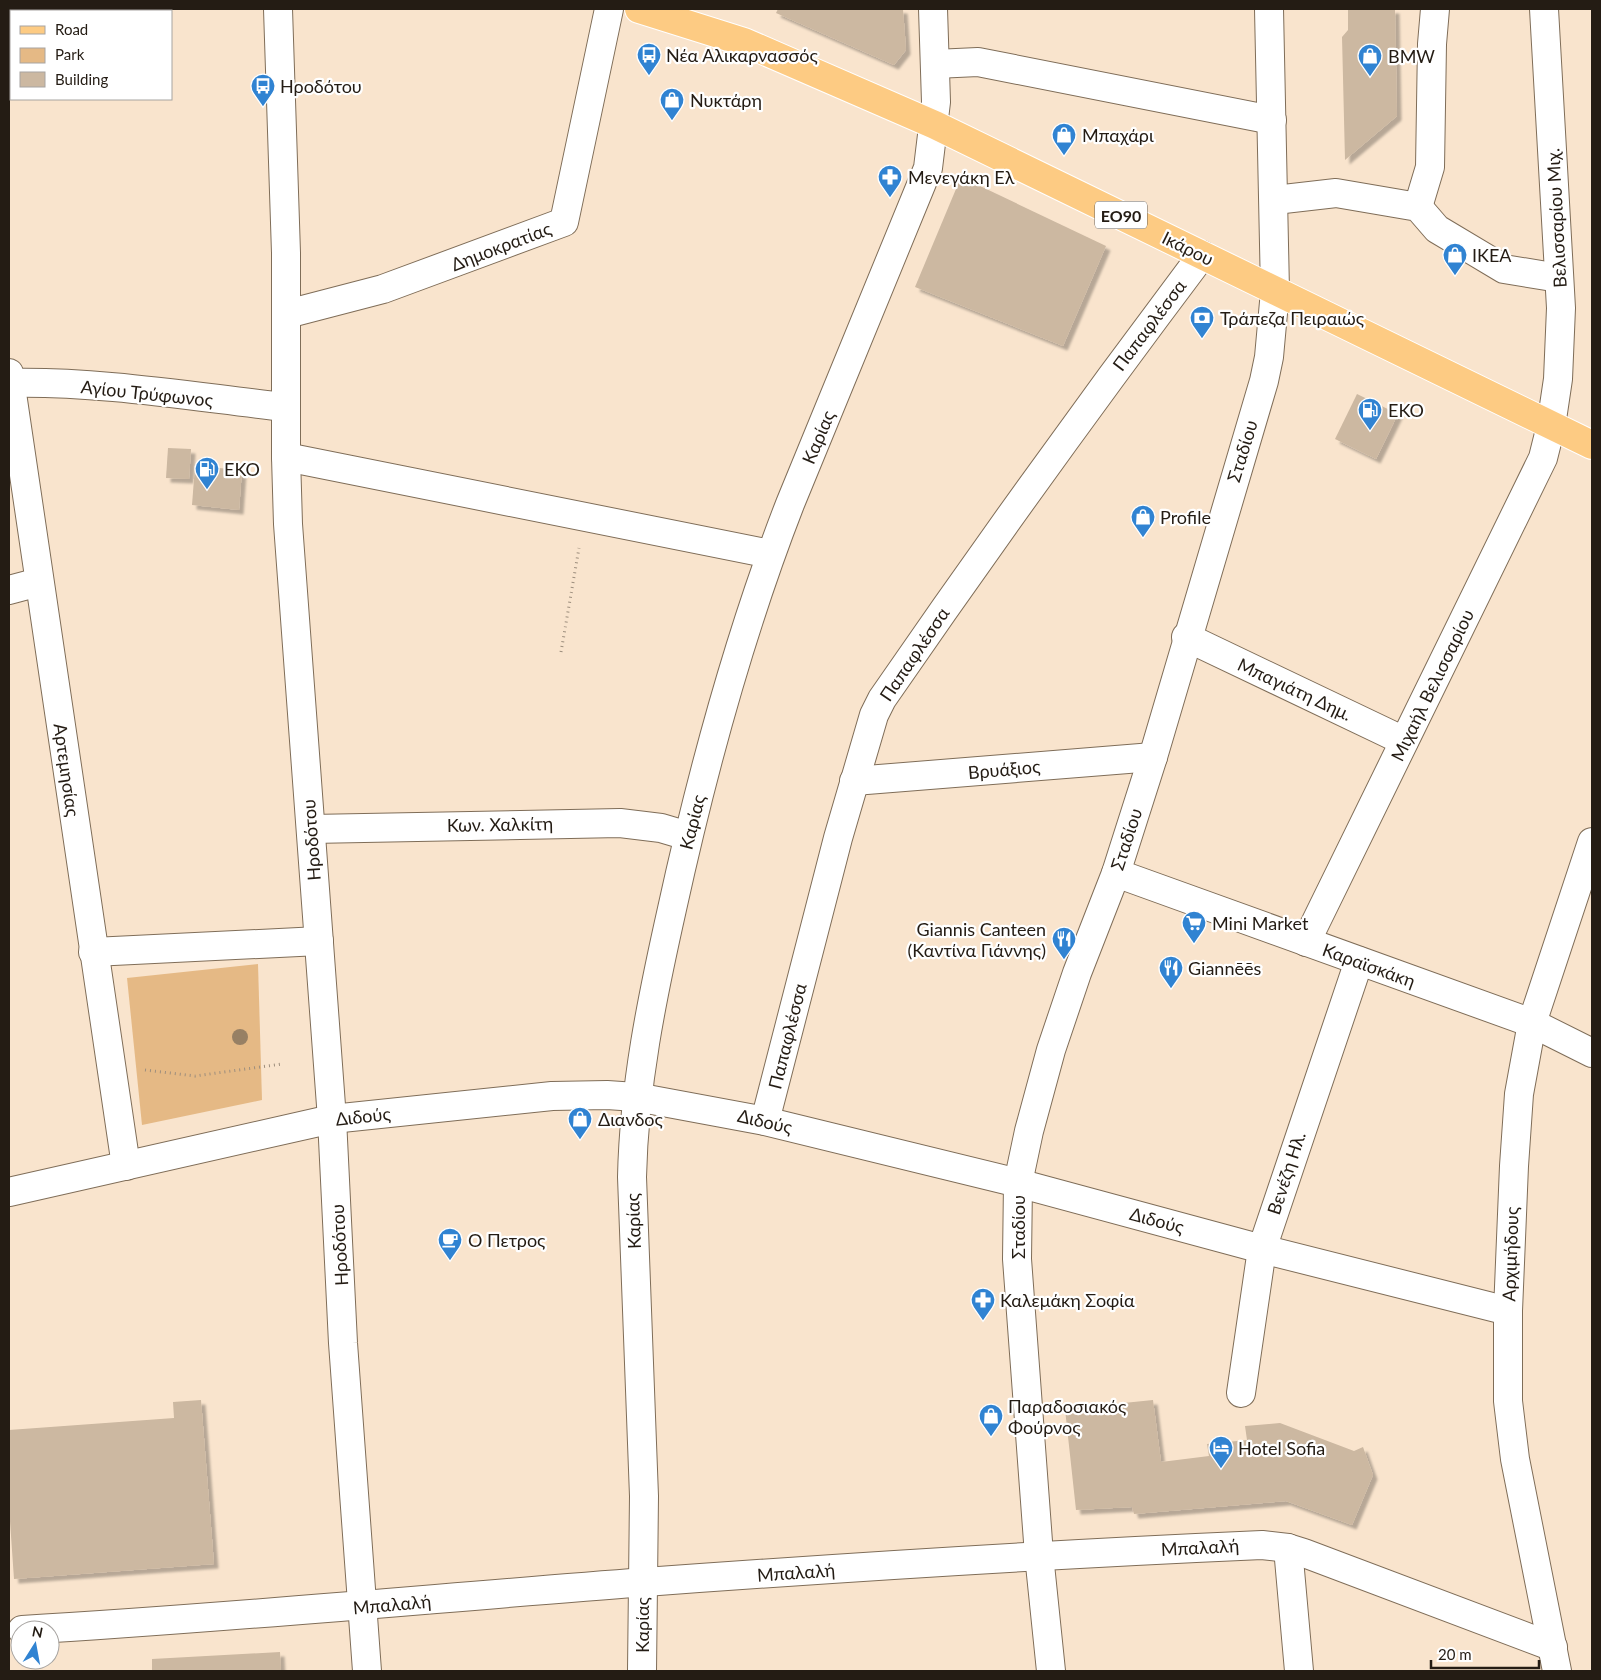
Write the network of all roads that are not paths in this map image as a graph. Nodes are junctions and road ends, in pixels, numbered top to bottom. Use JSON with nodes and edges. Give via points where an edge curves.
{"nodes":[{"id":1,"x":278,"y":9,"type":"edge"},
{"id":2,"x":609,"y":9,"type":"edge"},
{"id":3,"x":639,"y":9,"type":"edge"},
{"id":4,"x":932,"y":9,"type":"edge"},
{"id":5,"x":1269,"y":9,"type":"edge"},
{"id":6,"x":1435,"y":9,"type":"edge"},
{"id":7,"x":1544,"y":9,"type":"edge"},
{"id":8,"x":935,"y":64,"type":"junction"},
{"id":9,"x":1272,"y":120,"type":"junction"},
{"id":10,"x":935,"y":125,"type":"junction"},
{"id":11,"x":1275,"y":200,"type":"junction"},
{"id":12,"x":1418,"y":207,"type":"junction"},
{"id":13,"x":1202,"y":255,"type":"junction"},
{"id":14,"x":1559,"y":278,"type":"junction"},
{"id":15,"x":1275,"y":291,"type":"junction"},
{"id":16,"x":287,"y":314,"type":"junction"},
{"id":17,"x":9,"y":380,"type":"edge"},
{"id":18,"x":285,"y":407,"type":"junction"},
{"id":19,"x":1551,"y":426,"type":"junction"},
{"id":20,"x":1592,"y":445,"type":"edge"},
{"id":21,"x":286,"y":457,"type":"junction"},
{"id":22,"x":770,"y":554,"type":"junction"},
{"id":23,"x":39,"y":582,"type":"junction"},
{"id":24,"x":9,"y":590,"type":"edge"},
{"id":25,"x":1186,"y":637,"type":"junction"},
{"id":26,"x":1404,"y":741,"type":"junction"},
{"id":27,"x":1153,"y":757,"type":"junction"},
{"id":28,"x":854,"y":781,"type":"junction"},
{"id":29,"x":311,"y":829,"type":"junction"},
{"id":30,"x":688,"y":836,"type":"junction"},
{"id":31,"x":1592,"y":842,"type":"edge"},
{"id":32,"x":1116,"y":873,"type":"junction"},
{"id":33,"x":319,"y":941,"type":"junction"},
{"id":34,"x":1306,"y":942,"type":"junction"},
{"id":35,"x":94,"y":952,"type":"junction"},
{"id":36,"x":1359,"y":961,"type":"junction"},
{"id":37,"x":1532,"y":1023,"type":"junction"},
{"id":38,"x":1592,"y":1053,"type":"edge"},
{"id":39,"x":636,"y":1097,"type":"junction"},
{"id":40,"x":332,"y":1119,"type":"junction"},
{"id":41,"x":765,"y":1121,"type":"junction"},
{"id":42,"x":126,"y":1166,"type":"junction"},
{"id":43,"x":1018,"y":1183,"type":"junction"},
{"id":44,"x":9,"y":1192,"type":"edge"},
{"id":45,"x":1262,"y":1249,"type":"junction"},
{"id":46,"x":1508,"y":1311,"type":"junction"},
{"id":47,"x":1241,"y":1392,"type":"dead end"},
{"id":48,"x":1288,"y":1548,"type":"junction"},
{"id":49,"x":1039,"y":1555,"type":"junction"},
{"id":50,"x":642,"y":1582,"type":"junction"},
{"id":51,"x":363,"y":1606,"type":"junction"},
{"id":52,"x":60,"y":1628,"type":"edge"},
{"id":53,"x":1555,"y":1659,"type":"edge"},
{"id":54,"x":367,"y":1671,"type":"edge"},
{"id":55,"x":642,"y":1671,"type":"edge"},
{"id":56,"x":1051,"y":1671,"type":"edge"},
{"id":57,"x":1299,"y":1671,"type":"edge"}],
"edges":[{"from":1,"to":16,"type":"street","name":"Ηροδότου"},
{"from":2,"to":16,"type":"street","name":"Δημοκρατίας","via":[[564,222],[383,289]]},
{"from":3,"to":10,"type":"main road","name":"Ικάρου","number":"ΕΟ90","via":[[744,42]]},
{"from":4,"to":8,"type":"street","name":"Καρίας"},
{"from":5,"to":9,"type":"street","name":"Σταδίου"},
{"from":6,"to":12,"type":"street","via":[[1430,166]]},
{"from":7,"to":14,"type":"street","name":"Βελισσαρίου Μιχ."},
{"from":8,"to":9,"type":"street","via":[[978,62]]},
{"from":8,"to":10,"type":"street","name":"Καρίας"},
{"from":9,"to":11,"type":"street","name":"Σταδίου"},
{"from":10,"to":13,"type":"main road","name":"Ικάρου","number":"ΕΟ90"},
{"from":10,"to":22,"type":"street","name":"Καρίας","via":[[928,168]]},
{"from":11,"to":12,"type":"street","via":[[1336,193]]},
{"from":11,"to":15,"type":"street","name":"Σταδίου"},
{"from":12,"to":14,"type":"street","via":[[1437,228],[1504,269]]},
{"from":13,"to":15,"type":"main road","name":"Ικάρου","number":"ΕΟ90"},
{"from":13,"to":28,"type":"street","name":"Παπαφλέσσα","via":[[988,545],[882,699],[868,731]]},
{"from":14,"to":19,"type":"street","name":"Βελισσαρίου Μιχ.","via":[[1560,350]]},
{"from":15,"to":19,"type":"main road","name":"Ικάρου","number":"ΕΟ90"},
{"from":15,"to":25,"type":"street","name":"Σταδίου","via":[[1264,381]]},
{"from":16,"to":18,"type":"street","name":"Ηροδότου"},
{"from":17,"to":18,"type":"street","name":"Αγίου Τρύφωνος"},
{"from":17,"to":23,"type":"street","name":"Αρτεμησίας"},
{"from":18,"to":21,"type":"street","name":"Ηροδότου"},
{"from":19,"to":20,"type":"main road","name":"Ικάρου","number":"ΕΟ90"},
{"from":19,"to":26,"type":"street","name":"Μιχαήλ Βελισσαρίου","via":[[1543,458]]},
{"from":21,"to":22,"type":"street"},
{"from":21,"to":29,"type":"street","name":"Ηροδότου"},
{"from":22,"to":30,"type":"street","name":"Καρίας","via":[[714,736]]},
{"from":23,"to":24,"type":"street"},
{"from":23,"to":35,"type":"street","name":"Αρτεμησίας"},
{"from":25,"to":26,"type":"street","name":"Μπαγιάτη Δημ."},
{"from":25,"to":27,"type":"street","name":"Σταδίου"},
{"from":26,"to":34,"type":"street","name":"Μιχαήλ Βελισσαρίου"},
{"from":27,"to":28,"type":"street","name":"Βρυάξιος"},
{"from":27,"to":32,"type":"street","name":"Σταδίου"},
{"from":28,"to":41,"type":"street","name":"Παπαφλέσσα"},
{"from":29,"to":30,"type":"street","name":"Κων. Χαλκίτη","via":[[620,823],[661,828]]},
{"from":29,"to":33,"type":"street","name":"Ηροδότου"},
{"from":30,"to":39,"type":"street","name":"Καρίας","via":[[648,1020]]},
{"from":31,"to":37,"type":"street","name":"Αρχιμήδους"},
{"from":32,"to":34,"type":"street","name":"Καραϊσκάκη"},
{"from":32,"to":43,"type":"street","name":"Σταδίου","via":[[1077,973],[1052,1050]]},
{"from":33,"to":35,"type":"street"},
{"from":33,"to":40,"type":"street","name":"Ηροδότου"},
{"from":34,"to":36,"type":"street","name":"Καραϊσκάκη"},
{"from":35,"to":42,"type":"street","name":"Αρτεμησίας"},
{"from":36,"to":37,"type":"street","name":"Καραϊσκάκη"},
{"from":36,"to":45,"type":"street","name":"Βενέζη Ηλ."},
{"from":37,"to":38,"type":"street","name":"Καραϊσκάκη"},
{"from":37,"to":46,"type":"street","name":"Αρχιμήδους","via":[[1518,1103]]},
{"from":39,"to":40,"type":"street","name":"Διδούς","via":[[552,1096]]},
{"from":39,"to":41,"type":"street","name":"Διδούς"},
{"from":39,"to":50,"type":"street","name":"Καρίας","via":[[632,1177],[644,1487]]},
{"from":40,"to":42,"type":"street","name":"Διδούς"},
{"from":40,"to":51,"type":"street","name":"Ηροδότου"},
{"from":41,"to":43,"type":"street","name":"Διδούς"},
{"from":42,"to":44,"type":"street","name":"Διδούς"},
{"from":43,"to":45,"type":"street","name":"Διδούς"},
{"from":43,"to":49,"type":"street","name":"Σταδίου","via":[[1017,1259]]},
{"from":45,"to":46,"type":"street","name":"Διδούς"},
{"from":45,"to":47,"type":"street","name":"Βενέζη Ηλ."},
{"from":46,"to":53,"type":"street","name":"Αρχιμήδους","via":[[1508,1402],[1515,1459]]},
{"from":48,"to":49,"type":"street","name":"Μπαλαλή","via":[[1262,1545]]},
{"from":48,"to":53,"type":"street","name":"Μπαλαλή"},
{"from":48,"to":57,"type":"street"},
{"from":49,"to":50,"type":"street","name":"Μπαλαλή"},
{"from":49,"to":56,"type":"street","name":"Σταδίου"},
{"from":50,"to":51,"type":"street","name":"Μπαλαλή"},
{"from":50,"to":55,"type":"street","name":"Καρίας"},
{"from":51,"to":52,"type":"street","name":"Μπαλαλή"},
{"from":51,"to":54,"type":"street","name":"Ηροδότου"}]}
